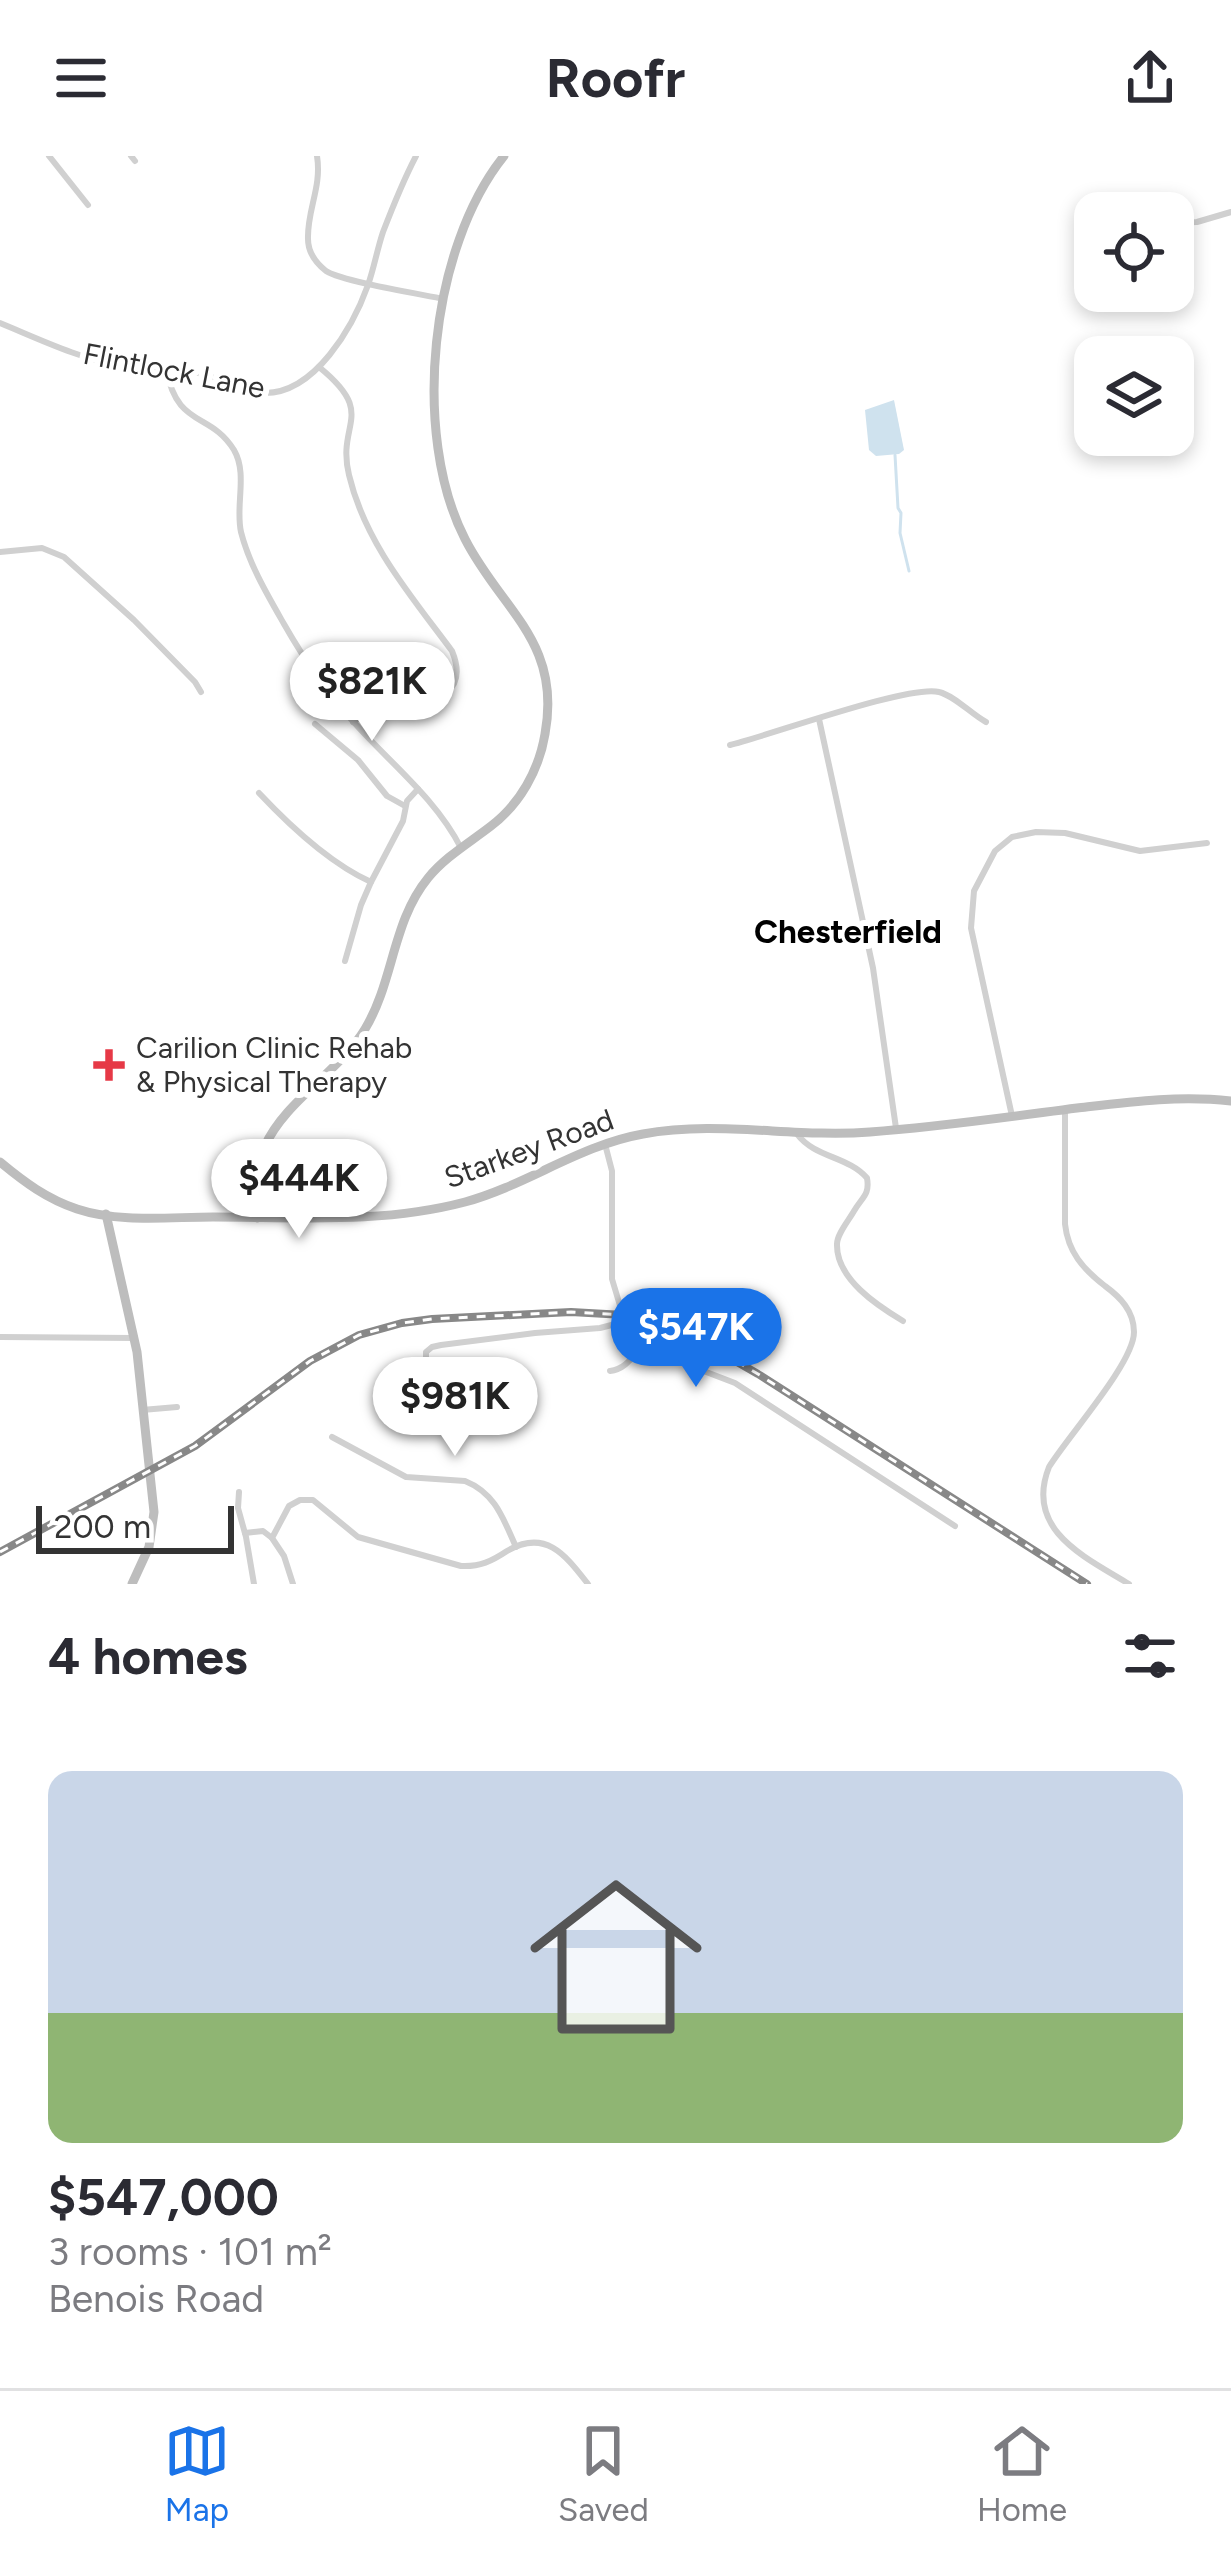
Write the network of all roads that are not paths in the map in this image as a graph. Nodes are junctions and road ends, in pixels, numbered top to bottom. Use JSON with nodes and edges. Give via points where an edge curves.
{"nodes":[{"id":1,"x":49,"y":156,"type":"edge"},
{"id":2,"x":317,"y":156,"type":"edge"},
{"id":3,"x":416,"y":156,"type":"edge"},
{"id":4,"x":503,"y":156,"type":"edge"},
{"id":5,"x":88,"y":205,"type":"dead end"},
{"id":6,"x":1231,"y":212,"type":"edge"},
{"id":7,"x":1194,"y":221,"type":"edge"},
{"id":8,"x":369,"y":283,"type":"junction"},
{"id":9,"x":444,"y":299,"type":"junction"},
{"id":10,"x":0,"y":323,"type":"edge"},
{"id":11,"x":319,"y":367,"type":"junction"},
{"id":12,"x":166,"y":368,"type":"junction"},
{"id":13,"x":0,"y":552,"type":"edge"},
{"id":14,"x":201,"y":692,"type":"dead end"},
{"id":15,"x":819,"y":719,"type":"junction"},
{"id":16,"x":353,"y":722,"type":"junction"},
{"id":17,"x":986,"y":722,"type":"dead end"},
{"id":18,"x":315,"y":724,"type":"dead end"},
{"id":19,"x":730,"y":746,"type":"dead end"},
{"id":20,"x":418,"y":789,"type":"junction"},
{"id":21,"x":260,"y":793,"type":"dead end"},
{"id":22,"x":405,"y":806,"type":"junction"},
{"id":23,"x":1207,"y":843,"type":"dead end"},
{"id":24,"x":461,"y":848,"type":"junction"},
{"id":25,"x":370,"y":882,"type":"junction"},
{"id":26,"x":345,"y":961,"type":"dead end"},
{"id":27,"x":1231,"y":1101,"type":"edge"},
{"id":28,"x":1065,"y":1110,"type":"junction"},
{"id":29,"x":1012,"y":1116,"type":"junction"},
{"id":30,"x":896,"y":1130,"type":"junction"},
{"id":31,"x":797,"y":1133,"type":"junction"},
{"id":32,"x":604,"y":1144,"type":"junction"},
{"id":33,"x":0,"y":1162,"type":"edge"},
{"id":34,"x":106,"y":1214,"type":"junction"},
{"id":35,"x":257,"y":1218,"type":"junction"},
{"id":36,"x":627,"y":1321,"type":"junction"},
{"id":37,"x":903,"y":1321,"type":"dead end"},
{"id":38,"x":0,"y":1337,"type":"edge"},
{"id":39,"x":134,"y":1338,"type":"junction"},
{"id":40,"x":646,"y":1342,"type":"junction"},
{"id":41,"x":455,"y":1369,"type":"dead end"},
{"id":42,"x":610,"y":1371,"type":"dead end"},
{"id":43,"x":177,"y":1407,"type":"dead end"},
{"id":44,"x":142,"y":1410,"type":"junction"},
{"id":45,"x":332,"y":1437,"type":"dead end"},
{"id":46,"x":239,"y":1492,"type":"dead end"},
{"id":47,"x":956,"y":1526,"type":"dead end"},
{"id":48,"x":245,"y":1534,"type":"junction"},
{"id":49,"x":272,"y":1538,"type":"junction"},
{"id":50,"x":516,"y":1547,"type":"junction"},
{"id":51,"x":132,"y":1584,"type":"edge"},
{"id":52,"x":254,"y":1584,"type":"edge"},
{"id":53,"x":293,"y":1584,"type":"edge"},
{"id":54,"x":588,"y":1584,"type":"edge"},
{"id":55,"x":1129,"y":1584,"type":"edge"}],
"edges":[{"from":1,"to":5,"type":"street"},
{"from":2,"to":8,"type":"street","via":[[312,254],[331,274]]},
{"from":3,"to":8,"type":"street"},
{"from":4,"to":9,"type":"street","via":[[465,227]]},
{"from":6,"to":7,"type":"street"},
{"from":8,"to":9,"type":"street"},
{"from":8,"to":11,"type":"street"},
{"from":9,"to":24,"type":"street","via":[[434,389],[445,487],[472,552],[533,640],[548,700],[530,779],[504,815]]},
{"from":10,"to":12,"type":"street","name":"Flintlock Lane","via":[[99,361]]},
{"from":11,"to":12,"type":"street","name":"Flintlock Lane","via":[[271,392]]},
{"from":11,"to":16,"type":"street","via":[[349,400],[348,470],[367,522],[457,666],[445,694]]},
{"from":12,"to":16,"type":"street","via":[[177,403],[235,453],[239,522],[254,566],[286,628]]},
{"from":13,"to":14,"type":"street","via":[[42,548],[64,557]]},
{"from":15,"to":17,"type":"street","via":[[930,691]]},
{"from":15,"to":19,"type":"street"},
{"from":15,"to":30,"type":"street","via":[[873,968]]},
{"from":16,"to":20,"type":"street"},
{"from":18,"to":22,"type":"street"},
{"from":20,"to":22,"type":"street"},
{"from":20,"to":24,"type":"street"},
{"from":21,"to":25,"type":"street"},
{"from":22,"to":25,"type":"street"},
{"from":23,"to":29,"type":"street","via":[[1140,851],[1036,832],[995,851],[974,891],[971,928]]},
{"from":24,"to":35,"type":"street","via":[[410,905],[359,1039],[271,1134],[259,1165]]},
{"from":25,"to":26,"type":"street"},
{"from":27,"to":28,"type":"street","name":"Starkey Road"},
{"from":28,"to":29,"type":"street","name":"Starkey Road"},
{"from":28,"to":55,"type":"street","via":[[1067,1240],[1085,1269],[1124,1303],[1134,1336],[1049,1467],[1043,1502],[1066,1543]]},
{"from":29,"to":30,"type":"street","name":"Starkey Road"},
{"from":30,"to":31,"type":"street","name":"Starkey Road"},
{"from":31,"to":32,"type":"street","name":"Starkey Road","via":[[685,1129]]},
{"from":31,"to":37,"type":"street","via":[[867,1178],[868,1194],[837,1248],[858,1289]]},
{"from":32,"to":35,"type":"street","name":"Starkey Road","via":[[517,1185],[435,1209]]},
{"from":32,"to":36,"type":"street","via":[[612,1171],[612,1279]]},
{"from":33,"to":34,"type":"street","name":"Starkey Road","via":[[45,1195]]},
{"from":34,"to":35,"type":"street","name":"Starkey Road"},
{"from":34,"to":39,"type":"street"},
{"from":36,"to":40,"type":"street"},
{"from":36,"to":41,"type":"street","via":[[425,1352],[430,1367]]},
{"from":38,"to":39,"type":"street"},
{"from":39,"to":44,"type":"street"},
{"from":40,"to":42,"type":"street"},
{"from":40,"to":47,"type":"street","via":[[735,1383]]},
{"from":43,"to":44,"type":"street"},
{"from":44,"to":51,"type":"street","via":[[154,1524]]},
{"from":45,"to":50,"type":"street","via":[[406,1478],[465,1480],[482,1489]]},
{"from":46,"to":48,"type":"street"},
{"from":48,"to":49,"type":"street"},
{"from":48,"to":52,"type":"street"},
{"from":49,"to":50,"type":"street","via":[[289,1506],[308,1499],[358,1537],[461,1566]]},
{"from":49,"to":53,"type":"street"},
{"from":50,"to":54,"type":"street","via":[[555,1548]]}]}
